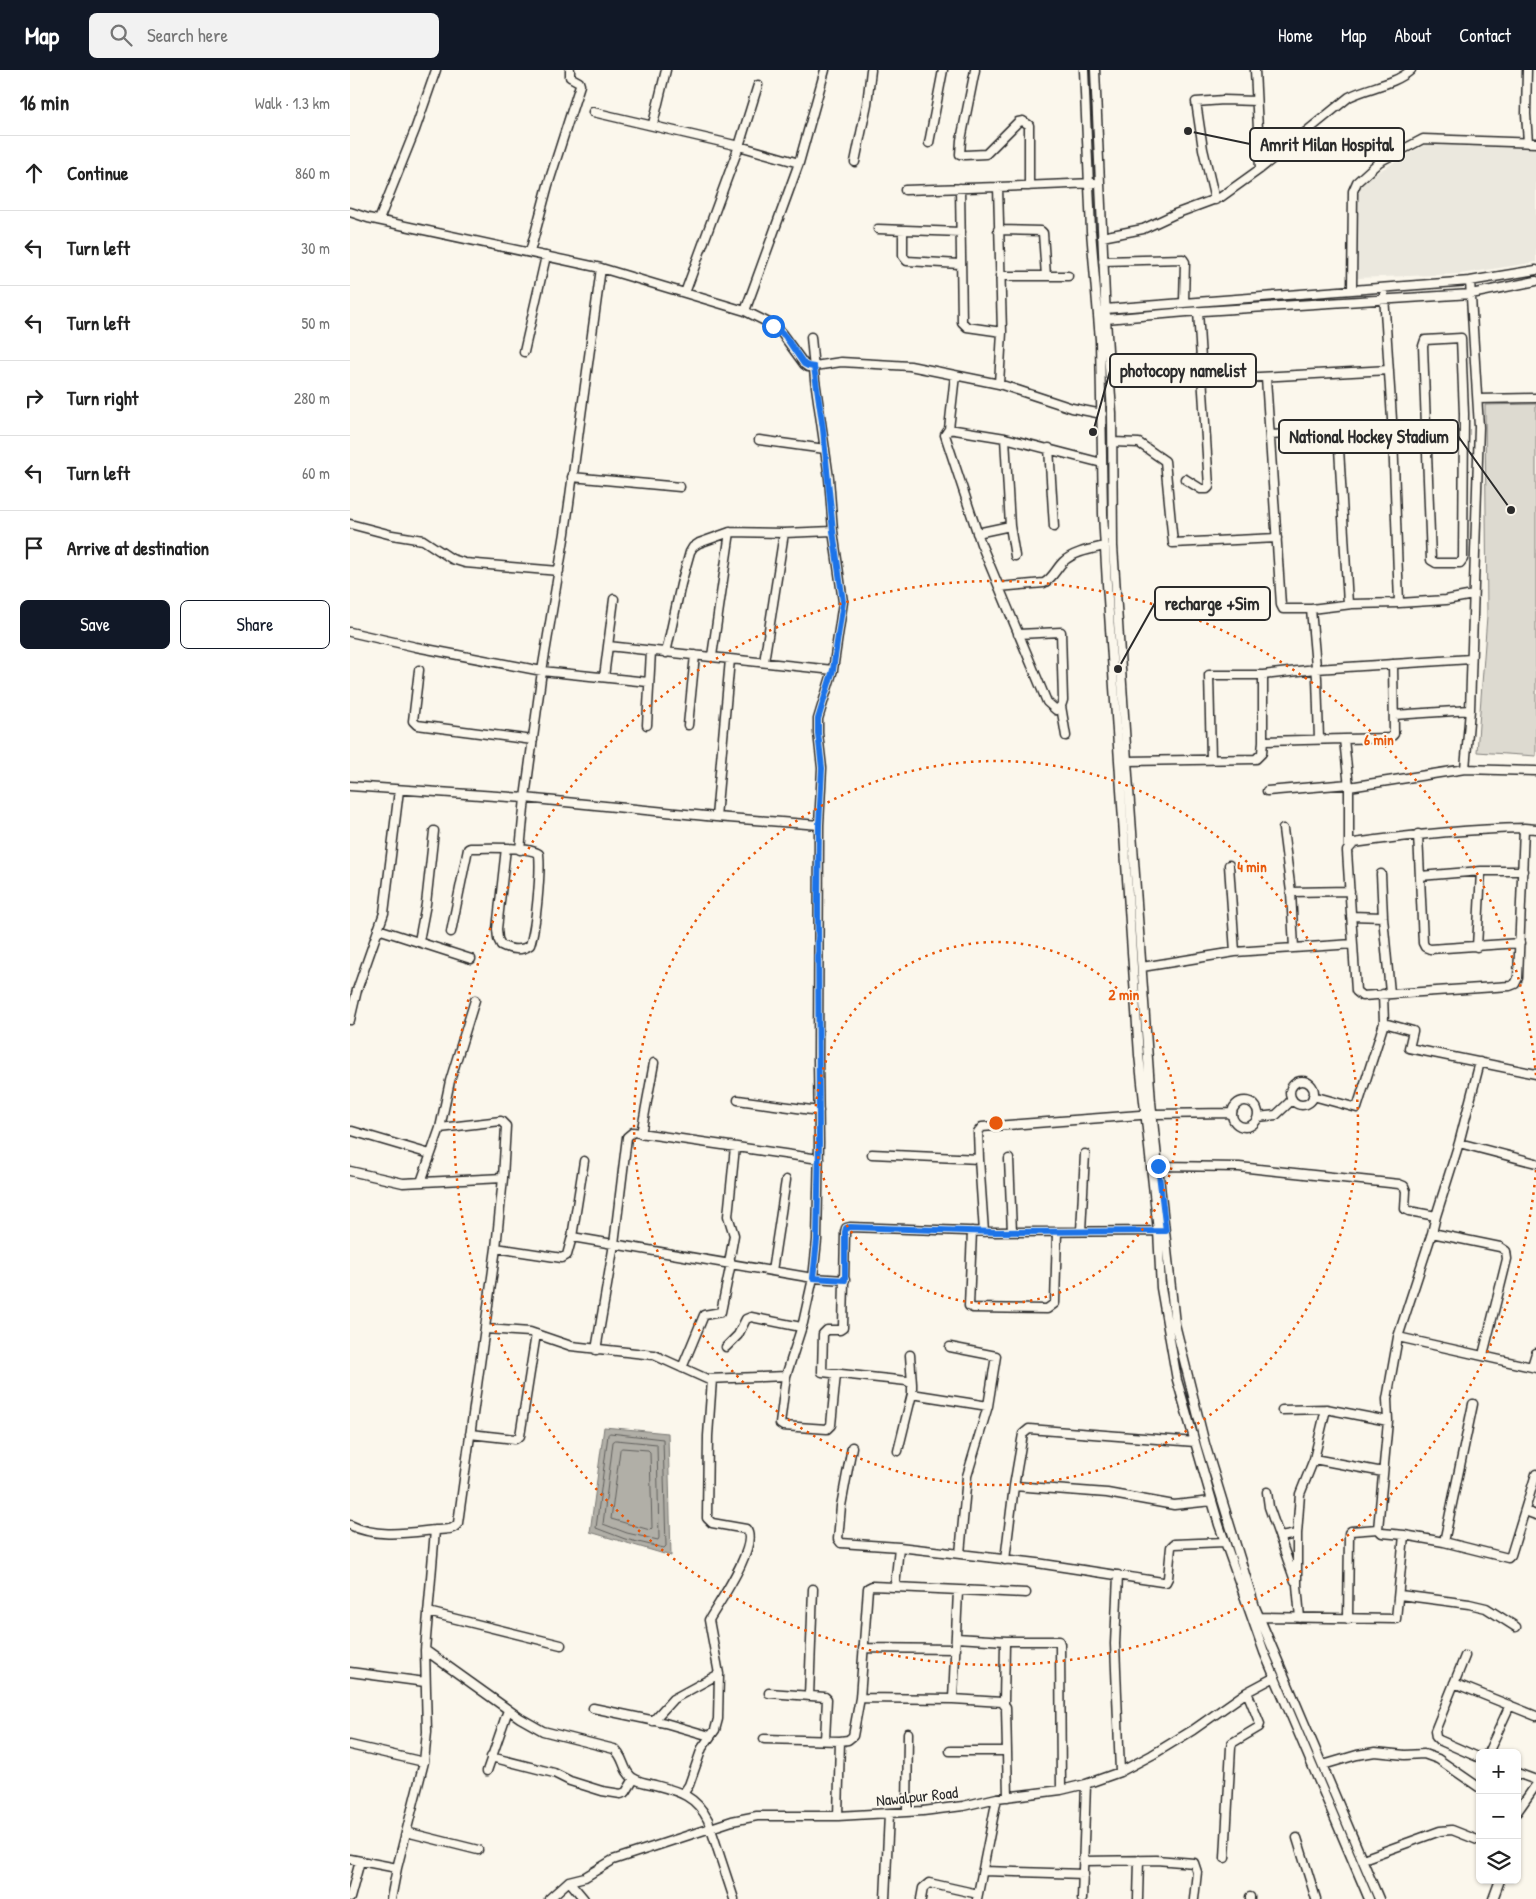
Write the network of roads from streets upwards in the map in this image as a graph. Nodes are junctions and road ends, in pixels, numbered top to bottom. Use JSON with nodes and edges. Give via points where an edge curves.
{"nodes":[{"id":1,"x":436,"y":70,"type":"edge"},
{"id":2,"x":570,"y":70,"type":"edge"},
{"id":3,"x":666,"y":70,"type":"edge"},
{"id":4,"x":825,"y":70,"type":"edge"},
{"id":5,"x":871,"y":70,"type":"edge"},
{"id":6,"x":943,"y":70,"type":"edge"},
{"id":7,"x":975,"y":70,"type":"edge"},
{"id":8,"x":1084,"y":70,"type":"edge"},
{"id":9,"x":1095,"y":70,"type":"edge"},
{"id":10,"x":1255,"y":70,"type":"edge"},
{"id":11,"x":1411,"y":70,"type":"edge"},
{"id":12,"x":1530,"y":74,"type":"edge"},
{"id":13,"x":758,"y":84,"type":"dead end"},
{"id":14,"x":1256,"y":101,"type":"junction"},
{"id":15,"x":593,"y":112,"type":"dead end"},
{"id":16,"x":653,"y":124,"type":"junction"},
{"id":17,"x":1532,"y":142,"type":"edge"},
{"id":18,"x":929,"y":143,"type":"dead end"},
{"id":19,"x":739,"y":146,"type":"junction"},
{"id":20,"x":855,"y":162,"type":"dead end"},
{"id":21,"x":799,"y":163,"type":"junction"},
{"id":22,"x":1260,"y":169,"type":"junction"},
{"id":23,"x":1089,"y":183,"type":"junction"},
{"id":24,"x":1099,"y":183,"type":"junction"},
{"id":25,"x":1029,"y":186,"type":"junction"},
{"id":26,"x":998,"y":187,"type":"junction"},
{"id":27,"x":960,"y":188,"type":"junction"},
{"id":28,"x":905,"y":190,"type":"dead end"},
{"id":29,"x":1215,"y":200,"type":"junction"},
{"id":30,"x":350,"y":212,"type":"edge"},
{"id":31,"x":379,"y":220,"type":"junction"},
{"id":32,"x":878,"y":229,"type":"dead end"},
{"id":33,"x":902,"y":230,"type":"junction"},
{"id":34,"x":998,"y":230,"type":"junction"},
{"id":35,"x":961,"y":232,"type":"junction"},
{"id":36,"x":1102,"y":237,"type":"junction"},
{"id":37,"x":530,"y":252,"type":"junction"},
{"id":38,"x":546,"y":256,"type":"junction"},
{"id":39,"x":1103,"y":261,"type":"junction"},
{"id":40,"x":960,"y":264,"type":"junction"},
{"id":41,"x":600,"y":268,"type":"junction"},
{"id":42,"x":1536,"y":270,"type":"edge"},
{"id":43,"x":1000,"y":276,"type":"junction"},
{"id":44,"x":1046,"y":276,"type":"junction"},
{"id":45,"x":1068,"y":276,"type":"dead end"},
{"id":46,"x":1470,"y":281,"type":"junction"},
{"id":47,"x":1536,"y":281,"type":"edge"},
{"id":48,"x":1384,"y":288,"type":"junction"},
{"id":49,"x":1352,"y":290,"type":"junction"},
{"id":50,"x":685,"y":293,"type":"junction"},
{"id":51,"x":1471,"y":294,"type":"junction"},
{"id":52,"x":1384,"y":299,"type":"junction"},
{"id":53,"x":1184,"y":302,"type":"junction"},
{"id":54,"x":1105,"y":309,"type":"junction"},
{"id":55,"x":745,"y":311,"type":"junction"},
{"id":56,"x":1198,"y":311,"type":"junction"},
{"id":57,"x":1106,"y":319,"type":"junction"},
{"id":58,"x":1002,"y":332,"type":"junction"},
{"id":59,"x":812,"y":337,"type":"dead end"},
{"id":60,"x":524,"y":352,"type":"dead end"},
{"id":61,"x":814,"y":367,"type":"junction"},
{"id":62,"x":1389,"y":370,"type":"junction"},
{"id":63,"x":956,"y":375,"type":"junction"},
{"id":64,"x":1266,"y":378,"type":"junction"},
{"id":65,"x":1203,"y":380,"type":"junction"},
{"id":66,"x":999,"y":384,"type":"junction"},
{"id":67,"x":1536,"y":398,"type":"edge"},
{"id":68,"x":1478,"y":399,"type":"junction"},
{"id":69,"x":1102,"y":414,"type":"junction"},
{"id":70,"x":1464,"y":414,"type":"junction"},
{"id":71,"x":1478,"y":414,"type":"junction"},
{"id":72,"x":1392,"y":428,"type":"junction"},
{"id":73,"x":949,"y":429,"type":"junction"},
{"id":74,"x":1338,"y":431,"type":"junction"},
{"id":75,"x":1270,"y":435,"type":"junction"},
{"id":76,"x":1005,"y":438,"type":"junction"},
{"id":77,"x":759,"y":440,"type":"dead end"},
{"id":78,"x":1113,"y":442,"type":"junction"},
{"id":79,"x":1049,"y":448,"type":"junction"},
{"id":80,"x":825,"y":449,"type":"junction"},
{"id":81,"x":1102,"y":462,"type":"junction"},
{"id":82,"x":572,"y":477,"type":"junction"},
{"id":83,"x":1185,"y":479,"type":"dead end"},
{"id":84,"x":680,"y":487,"type":"dead end"},
{"id":85,"x":350,"y":524,"type":"edge"},
{"id":86,"x":1010,"y":526,"type":"junction"},
{"id":87,"x":1054,"y":527,"type":"dead end"},
{"id":88,"x":833,"y":531,"type":"junction"},
{"id":89,"x":730,"y":532,"type":"junction"},
{"id":90,"x":784,"y":533,"type":"junction"},
{"id":91,"x":977,"y":533,"type":"junction"},
{"id":92,"x":1277,"y":538,"type":"junction"},
{"id":93,"x":1105,"y":546,"type":"junction"},
{"id":94,"x":1015,"y":556,"type":"dead end"},
{"id":95,"x":559,"y":570,"type":"junction"},
{"id":96,"x":999,"y":588,"type":"junction"},
{"id":97,"x":1473,"y":595,"type":"junction"},
{"id":98,"x":614,"y":599,"type":"dead end"},
{"id":99,"x":1399,"y":603,"type":"junction"},
{"id":100,"x":1348,"y":604,"type":"junction"},
{"id":101,"x":1311,"y":609,"type":"junction"},
{"id":102,"x":350,"y":632,"type":"edge"},
{"id":103,"x":1018,"y":634,"type":"junction"},
{"id":104,"x":608,"y":646,"type":"junction"},
{"id":105,"x":651,"y":651,"type":"junction"},
{"id":106,"x":666,"y":653,"type":"junction"},
{"id":107,"x":695,"y":655,"type":"junction"},
{"id":108,"x":712,"y":656,"type":"junction"},
{"id":109,"x":1471,"y":658,"type":"junction"},
{"id":110,"x":730,"y":659,"type":"junction"},
{"id":111,"x":764,"y":662,"type":"junction"},
{"id":112,"x":1393,"y":664,"type":"junction"},
{"id":113,"x":1316,"y":669,"type":"junction"},
{"id":114,"x":419,"y":670,"type":"dead end"},
{"id":115,"x":833,"y":670,"type":"junction"},
{"id":116,"x":542,"y":671,"type":"junction"},
{"id":117,"x":1263,"y":675,"type":"junction"},
{"id":118,"x":604,"y":677,"type":"junction"},
{"id":119,"x":648,"y":682,"type":"junction"},
{"id":120,"x":1061,"y":706,"type":"junction"},
{"id":121,"x":1470,"y":710,"type":"junction"},
{"id":122,"x":1394,"y":715,"type":"junction"},
{"id":123,"x":647,"y":724,"type":"dead end"},
{"id":124,"x":688,"y":724,"type":"dead end"},
{"id":125,"x":1066,"y":736,"type":"dead end"},
{"id":126,"x":1344,"y":738,"type":"junction"},
{"id":127,"x":1319,"y":739,"type":"junction"},
{"id":128,"x":533,"y":740,"type":"junction"},
{"id":129,"x":1263,"y":741,"type":"junction"},
{"id":130,"x":1210,"y":759,"type":"junction"},
{"id":131,"x":1127,"y":761,"type":"junction"},
{"id":132,"x":1465,"y":770,"type":"junction"},
{"id":133,"x":1536,"y":771,"type":"edge"},
{"id":134,"x":350,"y":786,"type":"edge"},
{"id":135,"x":1349,"y":786,"type":"junction"},
{"id":136,"x":399,"y":790,"type":"junction"},
{"id":137,"x":1267,"y":791,"type":"dead end"},
{"id":138,"x":525,"y":798,"type":"junction"},
{"id":139,"x":716,"y":817,"type":"junction"},
{"id":140,"x":819,"y":825,"type":"junction"},
{"id":141,"x":1524,"y":828,"type":"junction"},
{"id":142,"x":1283,"y":829,"type":"dead end"},
{"id":143,"x":1536,"y":829,"type":"edge"},
{"id":144,"x":434,"y":831,"type":"dead end"},
{"id":145,"x":1418,"y":834,"type":"junction"},
{"id":146,"x":1350,"y":846,"type":"junction"},
{"id":147,"x":506,"y":848,"type":"junction"},
{"id":148,"x":520,"y":850,"type":"junction"},
{"id":149,"x":1229,"y":865,"type":"dead end"},
{"id":150,"x":1481,"y":871,"type":"junction"},
{"id":151,"x":1523,"y":872,"type":"junction"},
{"id":152,"x":1381,"y":874,"type":"dead end"},
{"id":153,"x":1420,"y":876,"type":"junction"},
{"id":154,"x":1350,"y":891,"type":"junction"},
{"id":155,"x":1291,"y":892,"type":"junction"},
{"id":156,"x":1351,"y":916,"type":"junction"},
{"id":157,"x":1383,"y":917,"type":"junction"},
{"id":158,"x":378,"y":929,"type":"junction"},
{"id":159,"x":451,"y":932,"type":"dead end"},
{"id":160,"x":419,"y":941,"type":"junction"},
{"id":161,"x":1520,"y":943,"type":"junction"},
{"id":162,"x":1353,"y":944,"type":"junction"},
{"id":163,"x":1477,"y":947,"type":"junction"},
{"id":164,"x":1294,"y":948,"type":"junction"},
{"id":165,"x":1235,"y":952,"type":"junction"},
{"id":166,"x":471,"y":959,"type":"dead end"},
{"id":167,"x":1142,"y":967,"type":"junction"},
{"id":168,"x":1387,"y":993,"type":"junction"},
{"id":169,"x":475,"y":1000,"type":"dead end"},
{"id":170,"x":350,"y":1020,"type":"edge"},
{"id":171,"x":1384,"y":1023,"type":"junction"},
{"id":172,"x":1480,"y":1062,"type":"junction"},
{"id":173,"x":654,"y":1064,"type":"dead end"},
{"id":174,"x":1536,"y":1074,"type":"edge"},
{"id":175,"x":1313,"y":1096,"type":"junction"},
{"id":176,"x":738,"y":1100,"type":"dead end"},
{"id":177,"x":1292,"y":1100,"type":"junction"},
{"id":178,"x":818,"y":1111,"type":"junction"},
{"id":179,"x":1232,"y":1113,"type":"junction"},
{"id":180,"x":1149,"y":1114,"type":"junction"},
{"id":181,"x":1258,"y":1117,"type":"junction"},
{"id":182,"x":440,"y":1128,"type":"junction"},
{"id":183,"x":352,"y":1130,"type":"dead end"},
{"id":184,"x":641,"y":1134,"type":"junction"},
{"id":185,"x":1459,"y":1143,"type":"junction"},
{"id":186,"x":735,"y":1147,"type":"junction"},
{"id":187,"x":430,"y":1154,"type":"junction"},
{"id":188,"x":872,"y":1154,"type":"dead end"},
{"id":189,"x":1085,"y":1154,"type":"dead end"},
{"id":190,"x":818,"y":1159,"type":"junction"},
{"id":191,"x":979,"y":1159,"type":"junction"},
{"id":192,"x":1010,"y":1159,"type":"dead end"},
{"id":193,"x":584,"y":1161,"type":"dead end"},
{"id":194,"x":1536,"y":1163,"type":"edge"},
{"id":195,"x":1158,"y":1166,"type":"junction"},
{"id":196,"x":350,"y":1171,"type":"edge"},
{"id":197,"x":503,"y":1178,"type":"junction"},
{"id":198,"x":786,"y":1180,"type":"dead end"},
{"id":199,"x":421,"y":1182,"type":"junction"},
{"id":200,"x":1436,"y":1216,"type":"junction"},
{"id":201,"x":1162,"y":1231,"type":"junction"},
{"id":202,"x":972,"y":1232,"type":"junction"},
{"id":203,"x":984,"y":1232,"type":"junction"},
{"id":204,"x":1012,"y":1232,"type":"junction"},
{"id":205,"x":1057,"y":1232,"type":"junction"},
{"id":206,"x":1080,"y":1232,"type":"junction"},
{"id":207,"x":1432,"y":1233,"type":"junction"},
{"id":208,"x":572,"y":1238,"type":"junction"},
{"id":209,"x":614,"y":1244,"type":"junction"},
{"id":210,"x":496,"y":1248,"type":"junction"},
{"id":211,"x":730,"y":1263,"type":"junction"},
{"id":212,"x":772,"y":1271,"type":"junction"},
{"id":213,"x":813,"y":1278,"type":"junction"},
{"id":214,"x":845,"y":1280,"type":"junction"},
{"id":215,"x":801,"y":1327,"type":"junction"},
{"id":216,"x":484,"y":1330,"type":"junction"},
{"id":217,"x":536,"y":1334,"type":"junction"},
{"id":218,"x":1398,"y":1337,"type":"junction"},
{"id":219,"x":726,"y":1347,"type":"dead end"},
{"id":220,"x":950,"y":1347,"type":"dead end"},
{"id":221,"x":596,"y":1350,"type":"junction"},
{"id":222,"x":1536,"y":1353,"type":"edge"},
{"id":223,"x":910,"y":1355,"type":"dead end"},
{"id":224,"x":1483,"y":1355,"type":"junction"},
{"id":225,"x":1534,"y":1367,"type":"edge"},
{"id":226,"x":682,"y":1368,"type":"junction"},
{"id":227,"x":836,"y":1374,"type":"junction"},
{"id":228,"x":786,"y":1376,"type":"junction"},
{"id":229,"x":712,"y":1379,"type":"junction"},
{"id":230,"x":912,"y":1384,"type":"junction"},
{"id":231,"x":912,"y":1394,"type":"junction"},
{"id":232,"x":1473,"y":1404,"type":"dead end"},
{"id":233,"x":988,"y":1406,"type":"junction"},
{"id":234,"x":1326,"y":1409,"type":"junction"},
{"id":235,"x":1282,"y":1410,"type":"dead end"},
{"id":236,"x":1388,"y":1421,"type":"junction"},
{"id":237,"x":470,"y":1434,"type":"junction"},
{"id":238,"x":1195,"y":1442,"type":"junction"},
{"id":239,"x":852,"y":1448,"type":"dead end"},
{"id":240,"x":898,"y":1451,"type":"dead end"},
{"id":241,"x":1314,"y":1459,"type":"junction"},
{"id":242,"x":1383,"y":1472,"type":"junction"},
{"id":243,"x":1536,"y":1474,"type":"edge"},
{"id":244,"x":1014,"y":1486,"type":"junction"},
{"id":245,"x":1267,"y":1492,"type":"dead end"},
{"id":246,"x":1212,"y":1501,"type":"junction"},
{"id":247,"x":1525,"y":1511,"type":"junction"},
{"id":248,"x":1536,"y":1515,"type":"edge"},
{"id":249,"x":350,"y":1525,"type":"edge"},
{"id":250,"x":435,"y":1530,"type":"junction"},
{"id":251,"x":1378,"y":1530,"type":"junction"},
{"id":252,"x":1297,"y":1534,"type":"junction"},
{"id":253,"x":1404,"y":1535,"type":"junction"},
{"id":254,"x":1280,"y":1537,"type":"junction"},
{"id":255,"x":1225,"y":1542,"type":"junction"},
{"id":256,"x":1444,"y":1542,"type":"junction"},
{"id":257,"x":899,"y":1547,"type":"junction"},
{"id":258,"x":960,"y":1554,"type":"junction"},
{"id":259,"x":1005,"y":1560,"type":"junction"},
{"id":260,"x":1118,"y":1575,"type":"junction"},
{"id":261,"x":1297,"y":1585,"type":"junction"},
{"id":262,"x":895,"y":1587,"type":"junction"},
{"id":263,"x":813,"y":1588,"type":"dead end"},
{"id":264,"x":958,"y":1591,"type":"junction"},
{"id":265,"x":1026,"y":1593,"type":"dead end"},
{"id":266,"x":1400,"y":1595,"type":"junction"},
{"id":267,"x":428,"y":1612,"type":"junction"},
{"id":268,"x":1259,"y":1617,"type":"junction"},
{"id":269,"x":1300,"y":1618,"type":"junction"},
{"id":270,"x":1348,"y":1619,"type":"junction"},
{"id":271,"x":1516,"y":1627,"type":"dead end"},
{"id":272,"x":956,"y":1638,"type":"junction"},
{"id":273,"x":1006,"y":1641,"type":"junction"},
{"id":274,"x":561,"y":1645,"type":"dead end"},
{"id":275,"x":863,"y":1648,"type":"junction"},
{"id":276,"x":956,"y":1649,"type":"junction"},
{"id":277,"x":425,"y":1650,"type":"junction"},
{"id":278,"x":1465,"y":1656,"type":"dead end"},
{"id":279,"x":350,"y":1672,"type":"edge"},
{"id":280,"x":719,"y":1674,"type":"junction"},
{"id":281,"x":1275,"y":1677,"type":"junction"},
{"id":282,"x":425,"y":1682,"type":"junction"},
{"id":283,"x":1454,"y":1683,"type":"junction"},
{"id":284,"x":1247,"y":1692,"type":"junction"},
{"id":285,"x":769,"y":1694,"type":"dead end"},
{"id":286,"x":808,"y":1696,"type":"junction"},
{"id":287,"x":860,"y":1698,"type":"junction"},
{"id":288,"x":953,"y":1700,"type":"junction"},
{"id":289,"x":1004,"y":1703,"type":"junction"},
{"id":290,"x":1510,"y":1705,"type":"junction"},
{"id":291,"x":593,"y":1708,"type":"dead end"},
{"id":292,"x":508,"y":1710,"type":"junction"},
{"id":293,"x":1536,"y":1716,"type":"edge"},
{"id":294,"x":653,"y":1721,"type":"junction"},
{"id":295,"x":908,"y":1733,"type":"dead end"},
{"id":296,"x":710,"y":1736,"type":"junction"},
{"id":297,"x":764,"y":1738,"type":"dead end"},
{"id":298,"x":825,"y":1740,"type":"junction"},
{"id":299,"x":840,"y":1741,"type":"junction"},
{"id":300,"x":350,"y":1744,"type":"edge"},
{"id":301,"x":1490,"y":1749,"type":"edge"},
{"id":302,"x":950,"y":1751,"type":"dead end"},
{"id":303,"x":1007,"y":1751,"type":"junction"},
{"id":304,"x":1476,"y":1756,"type":"edge"},
{"id":305,"x":492,"y":1757,"type":"junction"},
{"id":306,"x":424,"y":1762,"type":"junction"},
{"id":307,"x":1323,"y":1765,"type":"junction"},
{"id":308,"x":487,"y":1771,"type":"dead end"},
{"id":309,"x":1120,"y":1772,"type":"junction"},
{"id":310,"x":1521,"y":1774,"type":"edge"},
{"id":311,"x":634,"y":1779,"type":"junction"},
{"id":312,"x":1536,"y":1780,"type":"edge"},
{"id":313,"x":1086,"y":1784,"type":"junction"},
{"id":314,"x":1476,"y":1785,"type":"edge"},
{"id":315,"x":1536,"y":1785,"type":"edge"},
{"id":316,"x":1061,"y":1790,"type":"junction"},
{"id":317,"x":683,"y":1794,"type":"junction"},
{"id":318,"x":997,"y":1798,"type":"junction"},
{"id":319,"x":1008,"y":1798,"type":"junction"},
{"id":320,"x":1521,"y":1803,"type":"edge"},
{"id":321,"x":907,"y":1812,"type":"junction"},
{"id":322,"x":889,"y":1814,"type":"junction"},
{"id":323,"x":838,"y":1816,"type":"junction"},
{"id":324,"x":710,"y":1828,"type":"junction"},
{"id":325,"x":406,"y":1832,"type":"junction"},
{"id":326,"x":1298,"y":1838,"type":"dead end"},
{"id":327,"x":1476,"y":1839,"type":"edge"},
{"id":328,"x":478,"y":1850,"type":"dead end"},
{"id":329,"x":1225,"y":1858,"type":"dead end"},
{"id":330,"x":350,"y":1859,"type":"edge"},
{"id":331,"x":1363,"y":1859,"type":"junction"},
{"id":332,"x":1139,"y":1860,"type":"junction"},
{"id":333,"x":360,"y":1861,"type":"junction"},
{"id":334,"x":1084,"y":1861,"type":"junction"},
{"id":335,"x":397,"y":1868,"type":"junction"},
{"id":336,"x":984,"y":1871,"type":"junction"},
{"id":337,"x":1084,"y":1874,"type":"junction"},
{"id":338,"x":570,"y":1881,"type":"junction"},
{"id":339,"x":1499,"y":1884,"type":"edge"},
{"id":340,"x":978,"y":1897,"type":"edge"},
{"id":341,"x":350,"y":1898,"type":"edge"},
{"id":342,"x":391,"y":1899,"type":"edge"},
{"id":343,"x":549,"y":1899,"type":"edge"},
{"id":344,"x":584,"y":1899,"type":"edge"},
{"id":345,"x":734,"y":1899,"type":"edge"},
{"id":346,"x":885,"y":1899,"type":"edge"},
{"id":347,"x":921,"y":1899,"type":"edge"},
{"id":348,"x":1082,"y":1899,"type":"edge"},
{"id":349,"x":1138,"y":1899,"type":"edge"},
{"id":350,"x":1194,"y":1899,"type":"edge"},
{"id":351,"x":1316,"y":1899,"type":"edge"},
{"id":352,"x":1369,"y":1899,"type":"edge"},
{"id":353,"x":1380,"y":1899,"type":"edge"},
{"id":354,"x":1493,"y":1899,"type":"edge"}],
"edges":[{"from":1,"to":31,"type":"street"},
{"from":2,"to":37,"type":"street","via":[[570,78],[580,85]]},
{"from":3,"to":16,"type":"street"},
{"from":4,"to":21,"type":"street"},
{"from":5,"to":20,"type":"street"},
{"from":6,"to":18,"type":"street"},
{"from":7,"to":25,"type":"street","via":[[960,154],[986,154],[1018,122],[1023,121],[1029,125]]},
{"from":8,"to":23,"type":"street"},
{"from":9,"to":24,"type":"street"},
{"from":10,"to":14,"type":"street"},
{"from":11,"to":22,"type":"street","via":[[1398,79],[1348,97]]},
{"from":12,"to":17,"type":"street","via":[[1526,114]]},
{"from":13,"to":19,"type":"street"},
{"from":14,"to":22,"type":"street"},
{"from":14,"to":29,"type":"street","via":[[1196,102]]},
{"from":15,"to":16,"type":"street"},
{"from":16,"to":19,"type":"street"},
{"from":17,"to":49,"type":"street","via":[[1423,139],[1379,162],[1356,182],[1353,191]]},
{"from":19,"to":21,"type":"street"},
{"from":19,"to":50,"type":"street"},
{"from":21,"to":55,"type":"street"},
{"from":22,"to":29,"type":"street"},
{"from":23,"to":24,"type":"street"},
{"from":23,"to":25,"type":"street"},
{"from":23,"to":69,"type":"street"},
{"from":24,"to":36,"type":"street"},
{"from":25,"to":26,"type":"street"},
{"from":26,"to":27,"type":"street"},
{"from":26,"to":34,"type":"street"},
{"from":27,"to":28,"type":"street"},
{"from":27,"to":35,"type":"street"},
{"from":29,"to":36,"type":"street","via":[[1143,230]]},
{"from":30,"to":31,"type":"street"},
{"from":31,"to":37,"type":"street"},
{"from":32,"to":33,"type":"street"},
{"from":33,"to":35,"type":"street"},
{"from":33,"to":40,"type":"street","via":[[903,256],[907,261]]},
{"from":34,"to":43,"type":"street"},
{"from":34,"to":44,"type":"street","via":[[1041,231]]},
{"from":35,"to":40,"type":"street"},
{"from":36,"to":39,"type":"street"},
{"from":37,"to":38,"type":"street"},
{"from":38,"to":41,"type":"street"},
{"from":38,"to":60,"type":"street"},
{"from":39,"to":53,"type":"street","via":[[1183,259]]},
{"from":39,"to":54,"type":"street"},
{"from":40,"to":58,"type":"street","via":[[964,325]]},
{"from":41,"to":50,"type":"street"},
{"from":41,"to":82,"type":"street"},
{"from":42,"to":46,"type":"street"},
{"from":43,"to":44,"type":"street"},
{"from":43,"to":58,"type":"street"},
{"from":44,"to":45,"type":"street"},
{"from":46,"to":48,"type":"street"},
{"from":46,"to":51,"type":"street"},
{"from":47,"to":51,"type":"street"},
{"from":48,"to":49,"type":"street"},
{"from":48,"to":52,"type":"street"},
{"from":49,"to":53,"type":"street"},
{"from":50,"to":55,"type":"street"},
{"from":51,"to":52,"type":"street"},
{"from":51,"to":68,"type":"street"},
{"from":52,"to":56,"type":"street"},
{"from":52,"to":62,"type":"street"},
{"from":53,"to":54,"type":"street"},
{"from":54,"to":57,"type":"street"},
{"from":55,"to":61,"type":"street","via":[[773,326],[785,336],[804,364]]},
{"from":56,"to":57,"type":"street"},
{"from":56,"to":65,"type":"street"},
{"from":57,"to":78,"type":"street"},
{"from":58,"to":66,"type":"street"},
{"from":59,"to":61,"type":"street"},
{"from":61,"to":63,"type":"street","via":[[841,362],[893,364]]},
{"from":61,"to":80,"type":"street"},
{"from":62,"to":64,"type":"street"},
{"from":62,"to":72,"type":"street"},
{"from":63,"to":66,"type":"street"},
{"from":63,"to":73,"type":"street"},
{"from":64,"to":65,"type":"street"},
{"from":64,"to":75,"type":"street"},
{"from":65,"to":83,"type":"street","via":[[1209,487],[1201,489]]},
{"from":66,"to":69,"type":"street","via":[[1072,408]]},
{"from":67,"to":68,"type":"street"},
{"from":68,"to":71,"type":"street"},
{"from":69,"to":81,"type":"street"},
{"from":70,"to":70,"type":"street","via":[[1460,338],[1425,340],[1431,560],[1436,563],[1460,563],[1463,558]]},
{"from":70,"to":71,"type":"street"},
{"from":71,"to":97,"type":"street"},
{"from":72,"to":74,"type":"street"},
{"from":72,"to":99,"type":"street"},
{"from":73,"to":76,"type":"street"},
{"from":73,"to":91,"type":"street","via":[[945,435]]},
{"from":74,"to":75,"type":"street"},
{"from":74,"to":100,"type":"street"},
{"from":75,"to":92,"type":"street"},
{"from":76,"to":79,"type":"street"},
{"from":76,"to":86,"type":"street"},
{"from":77,"to":80,"type":"street"},
{"from":78,"to":92,"type":"street","via":[[1139,443],[1165,461],[1173,543]]},
{"from":78,"to":131,"type":"street","via":[[1113,546]]},
{"from":79,"to":81,"type":"street"},
{"from":79,"to":87,"type":"street"},
{"from":80,"to":88,"type":"street"},
{"from":81,"to":93,"type":"street"},
{"from":82,"to":84,"type":"street"},
{"from":82,"to":95,"type":"street"},
{"from":85,"to":95,"type":"street","via":[[392,536],[423,540],[452,559],[465,563]]},
{"from":86,"to":91,"type":"street"},
{"from":86,"to":94,"type":"street"},
{"from":88,"to":90,"type":"street"},
{"from":88,"to":115,"type":"street","via":[[843,602]]},
{"from":89,"to":90,"type":"street"},
{"from":89,"to":106,"type":"street","via":[[699,543],[690,552]]},
{"from":89,"to":108,"type":"street"},
{"from":90,"to":111,"type":"street"},
{"from":91,"to":96,"type":"street"},
{"from":92,"to":101,"type":"street","via":[[1281,605],[1287,610]]},
{"from":93,"to":96,"type":"street","via":[[1064,561],[1044,583]]},
{"from":93,"to":180,"type":"street","via":[[1126,876]]},
{"from":95,"to":116,"type":"street"},
{"from":96,"to":103,"type":"street"},
{"from":97,"to":99,"type":"street"},
{"from":97,"to":109,"type":"street"},
{"from":98,"to":104,"type":"street"},
{"from":99,"to":100,"type":"street"},
{"from":100,"to":101,"type":"street"},
{"from":101,"to":113,"type":"street"},
{"from":102,"to":116,"type":"street"},
{"from":103,"to":120,"type":"street","via":[[1046,702],[1056,710]]},
{"from":103,"to":120,"type":"street","via":[[1061,632]]},
{"from":104,"to":105,"type":"street"},
{"from":104,"to":118,"type":"street"},
{"from":105,"to":106,"type":"street"},
{"from":105,"to":119,"type":"street"},
{"from":106,"to":107,"type":"street"},
{"from":107,"to":108,"type":"street"},
{"from":107,"to":124,"type":"street"},
{"from":108,"to":110,"type":"street"},
{"from":109,"to":112,"type":"street"},
{"from":109,"to":121,"type":"street"},
{"from":110,"to":111,"type":"street"},
{"from":110,"to":139,"type":"street"},
{"from":111,"to":115,"type":"street"},
{"from":112,"to":113,"type":"street"},
{"from":112,"to":122,"type":"street"},
{"from":113,"to":117,"type":"street"},
{"from":113,"to":127,"type":"street"},
{"from":114,"to":128,"type":"street","via":[[414,721],[417,725]]},
{"from":115,"to":140,"type":"street","via":[[818,719],[822,768]]},
{"from":116,"to":118,"type":"street"},
{"from":116,"to":128,"type":"street"},
{"from":117,"to":129,"type":"street"},
{"from":117,"to":130,"type":"street","via":[[1209,676]]},
{"from":118,"to":119,"type":"street"},
{"from":119,"to":123,"type":"street"},
{"from":120,"to":125,"type":"street"},
{"from":121,"to":122,"type":"street"},
{"from":121,"to":132,"type":"street"},
{"from":122,"to":126,"type":"street","via":[[1394,734],[1390,738]]},
{"from":126,"to":127,"type":"street"},
{"from":126,"to":135,"type":"street"},
{"from":127,"to":129,"type":"street"},
{"from":128,"to":138,"type":"street"},
{"from":129,"to":130,"type":"street","via":[[1262,753],[1256,758]]},
{"from":130,"to":131,"type":"street"},
{"from":131,"to":167,"type":"street"},
{"from":132,"to":133,"type":"street"},
{"from":132,"to":135,"type":"street"},
{"from":134,"to":136,"type":"street"},
{"from":135,"to":137,"type":"street"},
{"from":135,"to":146,"type":"street"},
{"from":136,"to":138,"type":"street"},
{"from":136,"to":158,"type":"street","via":[[385,908]]},
{"from":138,"to":139,"type":"street"},
{"from":138,"to":148,"type":"street"},
{"from":139,"to":140,"type":"street"},
{"from":140,"to":178,"type":"street"},
{"from":141,"to":143,"type":"street"},
{"from":141,"to":145,"type":"street"},
{"from":141,"to":151,"type":"street"},
{"from":142,"to":155,"type":"street"},
{"from":144,"to":160,"type":"street"},
{"from":145,"to":146,"type":"street"},
{"from":145,"to":153,"type":"street"},
{"from":146,"to":154,"type":"street","via":[[1347,851]]},
{"from":147,"to":148,"type":"street"},
{"from":147,"to":148,"type":"street","via":[[498,939],[501,945],[517,949],[528,947],[532,942],[539,865],[537,852]]},
{"from":147,"to":159,"type":"street","via":[[470,848],[467,851]]},
{"from":149,"to":165,"type":"street"},
{"from":150,"to":151,"type":"street"},
{"from":150,"to":153,"type":"street"},
{"from":150,"to":163,"type":"street"},
{"from":151,"to":161,"type":"street"},
{"from":152,"to":157,"type":"street"},
{"from":153,"to":163,"type":"street","via":[[1425,947]]},
{"from":154,"to":155,"type":"street"},
{"from":154,"to":156,"type":"street"},
{"from":155,"to":164,"type":"street"},
{"from":156,"to":157,"type":"street"},
{"from":156,"to":162,"type":"street"},
{"from":157,"to":168,"type":"street"},
{"from":158,"to":160,"type":"street"},
{"from":158,"to":170,"type":"street"},
{"from":160,"to":166,"type":"street"},
{"from":161,"to":163,"type":"street"},
{"from":161,"to":168,"type":"street","via":[[1518,978],[1513,986]]},
{"from":162,"to":164,"type":"street"},
{"from":162,"to":168,"type":"street","via":[[1356,991],[1362,996]]},
{"from":164,"to":165,"type":"street"},
{"from":165,"to":167,"type":"street"},
{"from":167,"to":180,"type":"street"},
{"from":168,"to":171,"type":"street"},
{"from":169,"to":182,"type":"street","via":[[450,1081]]},
{"from":171,"to":172,"type":"street","via":[[1413,1031],[1409,1048]]},
{"from":171,"to":175,"type":"street","via":[[1357,1108]]},
{"from":172,"to":174,"type":"street"},
{"from":172,"to":185,"type":"street"},
{"from":173,"to":184,"type":"street"},
{"from":175,"to":177,"type":"street","via":[[1303,1104]]},
{"from":175,"to":177,"type":"street","via":[[1310,1084],[1299,1081],[1290,1088]]},
{"from":176,"to":178,"type":"street"},
{"from":177,"to":181,"type":"street","via":[[1276,1115]]},
{"from":178,"to":190,"type":"street"},
{"from":179,"to":180,"type":"street"},
{"from":179,"to":181,"type":"street","via":[[1234,1121],[1241,1126],[1249,1126]]},
{"from":179,"to":181,"type":"street","via":[[1238,1102],[1247,1100],[1255,1105]]},
{"from":180,"to":191,"type":"street","via":[[982,1127],[978,1132]]},
{"from":180,"to":195,"type":"street"},
{"from":180,"to":201,"type":"street"},
{"from":182,"to":187,"type":"street"},
{"from":182,"to":197,"type":"street","via":[[505,1123]]},
{"from":183,"to":187,"type":"street"},
{"from":184,"to":186,"type":"street"},
{"from":184,"to":209,"type":"street","via":[[633,1132],[627,1137]]},
{"from":185,"to":194,"type":"street"},
{"from":185,"to":200,"type":"street"},
{"from":186,"to":190,"type":"street"},
{"from":186,"to":211,"type":"street","via":[[728,1216],[734,1235]]},
{"from":187,"to":199,"type":"street"},
{"from":188,"to":191,"type":"street"},
{"from":189,"to":206,"type":"street"},
{"from":190,"to":213,"type":"street"},
{"from":191,"to":203,"type":"street"},
{"from":192,"to":204,"type":"street"},
{"from":193,"to":208,"type":"street"},
{"from":195,"to":200,"type":"street","via":[[1239,1168],[1399,1184],[1406,1191],[1405,1209]]},
{"from":195,"to":201,"type":"street"},
{"from":196,"to":199,"type":"street","via":[[403,1183]]},
{"from":197,"to":199,"type":"street"},
{"from":197,"to":210,"type":"street"},
{"from":198,"to":212,"type":"street"},
{"from":200,"to":207,"type":"street"},
{"from":201,"to":206,"type":"street"},
{"from":201,"to":238,"type":"street","via":[[1162,1288],[1177,1380]]},
{"from":201,"to":268,"type":"street","via":[[1175,1324],[1205,1444]]},
{"from":202,"to":203,"type":"street"},
{"from":202,"to":205,"type":"street","via":[[968,1306],[1038,1309],[1047,1309],[1055,1303]]},
{"from":202,"to":214,"type":"street","via":[[846,1228]]},
{"from":203,"to":204,"type":"street"},
{"from":204,"to":205,"type":"street"},
{"from":205,"to":206,"type":"street"},
{"from":207,"to":218,"type":"street"},
{"from":207,"to":224,"type":"street","via":[[1506,1251],[1507,1260]]},
{"from":208,"to":209,"type":"street"},
{"from":208,"to":210,"type":"street","via":[[568,1255],[562,1258]]},
{"from":209,"to":211,"type":"street"},
{"from":209,"to":221,"type":"street"},
{"from":210,"to":216,"type":"street"},
{"from":211,"to":212,"type":"street"},
{"from":211,"to":226,"type":"street","via":[[720,1312],[704,1315]]},
{"from":212,"to":213,"type":"street"},
{"from":213,"to":214,"type":"street"},
{"from":213,"to":215,"type":"street"},
{"from":214,"to":227,"type":"street","via":[[843,1328],[822,1334],[821,1369],[824,1374]]},
{"from":215,"to":219,"type":"street","via":[[750,1317]]},
{"from":215,"to":228,"type":"street"},
{"from":216,"to":217,"type":"street"},
{"from":216,"to":237,"type":"street"},
{"from":217,"to":221,"type":"street","via":[[570,1346]]},
{"from":217,"to":237,"type":"street","via":[[520,1436],[515,1439]]},
{"from":218,"to":224,"type":"street"},
{"from":218,"to":236,"type":"street","via":[[1388,1399]]},
{"from":220,"to":233,"type":"street","via":[[996,1356]]},
{"from":221,"to":226,"type":"street","via":[[654,1356]]},
{"from":222,"to":225,"type":"street"},
{"from":223,"to":230,"type":"street"},
{"from":224,"to":225,"type":"street"},
{"from":226,"to":229,"type":"street"},
{"from":227,"to":228,"type":"street","via":[[832,1425],[827,1429],[780,1424]]},
{"from":227,"to":230,"type":"street","via":[[907,1380]]},
{"from":228,"to":229,"type":"street"},
{"from":229,"to":280,"type":"street","via":[[707,1518],[712,1523],[743,1528],[750,1536],[740,1566],[709,1620]]},
{"from":230,"to":231,"type":"street"},
{"from":231,"to":233,"type":"street"},
{"from":231,"to":240,"type":"street"},
{"from":232,"to":256,"type":"street"},
{"from":233,"to":258,"type":"street","via":[[967,1476]]},
{"from":234,"to":235,"type":"street"},
{"from":234,"to":236,"type":"street"},
{"from":234,"to":241,"type":"street"},
{"from":236,"to":242,"type":"street"},
{"from":237,"to":250,"type":"street","via":[[458,1523],[452,1529]]},
{"from":238,"to":244,"type":"street","via":[[1029,1429],[1023,1434]]},
{"from":238,"to":246,"type":"street"},
{"from":239,"to":257,"type":"street","via":[[838,1539],[841,1543]]},
{"from":241,"to":242,"type":"street"},
{"from":241,"to":252,"type":"street","via":[[1300,1494]]},
{"from":242,"to":251,"type":"street"},
{"from":243,"to":247,"type":"street"},
{"from":244,"to":246,"type":"street","via":[[1107,1493],[1174,1505]]},
{"from":244,"to":259,"type":"street"},
{"from":245,"to":254,"type":"street"},
{"from":246,"to":255,"type":"street"},
{"from":247,"to":248,"type":"street"},
{"from":247,"to":256,"type":"street","via":[[1508,1558]]},
{"from":249,"to":250,"type":"street","via":[[360,1530],[395,1534]]},
{"from":250,"to":267,"type":"street"},
{"from":251,"to":253,"type":"street"},
{"from":251,"to":270,"type":"street","via":[[1350,1533]]},
{"from":252,"to":254,"type":"street"},
{"from":252,"to":261,"type":"street"},
{"from":253,"to":256,"type":"street"},
{"from":253,"to":266,"type":"street"},
{"from":254,"to":261,"type":"street"},
{"from":255,"to":260,"type":"street","via":[[1174,1544],[1166,1582]]},
{"from":255,"to":281,"type":"street"},
{"from":257,"to":258,"type":"street"},
{"from":257,"to":262,"type":"street"},
{"from":258,"to":259,"type":"street"},
{"from":259,"to":260,"type":"street"},
{"from":260,"to":309,"type":"street","via":[[1115,1644]]},
{"from":261,"to":269,"type":"street"},
{"from":262,"to":264,"type":"street"},
{"from":262,"to":275,"type":"street","via":[[868,1588]]},
{"from":263,"to":286,"type":"street"},
{"from":264,"to":265,"type":"street"},
{"from":264,"to":272,"type":"street"},
{"from":266,"to":270,"type":"street","via":[[1398,1617],[1394,1620]]},
{"from":266,"to":271,"type":"street","via":[[1486,1608]]},
{"from":267,"to":274,"type":"street"},
{"from":267,"to":277,"type":"street"},
{"from":268,"to":269,"type":"street"},
{"from":268,"to":307,"type":"street"},
{"from":269,"to":270,"type":"street"},
{"from":272,"to":273,"type":"street"},
{"from":272,"to":276,"type":"street"},
{"from":273,"to":289,"type":"street"},
{"from":273,"to":316,"type":"street","via":[[1055,1640],[1060,1644]]},
{"from":275,"to":276,"type":"street"},
{"from":275,"to":287,"type":"street"},
{"from":276,"to":288,"type":"street"},
{"from":277,"to":282,"type":"street"},
{"from":277,"to":292,"type":"street"},
{"from":278,"to":283,"type":"street"},
{"from":279,"to":282,"type":"street"},
{"from":280,"to":294,"type":"street","via":[[673,1699]]},
{"from":280,"to":296,"type":"street","via":[[718,1719]]},
{"from":281,"to":284,"type":"street","name":"Nawalpur Road"},
{"from":281,"to":352,"type":"street"},
{"from":282,"to":306,"type":"street","via":[[427,1732]]},
{"from":283,"to":290,"type":"street"},
{"from":283,"to":304,"type":"street","via":[[1435,1731],[1436,1737]]},
{"from":284,"to":309,"type":"street","name":"Nawalpur Road","via":[[1193,1730]]},
{"from":284,"to":329,"type":"street","via":[[1260,1724],[1232,1743]]},
{"from":285,"to":286,"type":"street"},
{"from":286,"to":298,"type":"street","via":[[827,1699]]},
{"from":287,"to":288,"type":"street"},
{"from":287,"to":299,"type":"street","via":[[853,1736]]},
{"from":288,"to":289,"type":"street"},
{"from":289,"to":303,"type":"street"},
{"from":290,"to":293,"type":"street"},
{"from":290,"to":301,"type":"street"},
{"from":291,"to":294,"type":"street"},
{"from":292,"to":305,"type":"street"},
{"from":292,"to":311,"type":"street","via":[[543,1731],[614,1749]]},
{"from":294,"to":296,"type":"street"},
{"from":295,"to":321,"type":"street"},
{"from":296,"to":317,"type":"street"},
{"from":297,"to":298,"type":"street"},
{"from":298,"to":299,"type":"street"},
{"from":299,"to":323,"type":"street"},
{"from":300,"to":306,"type":"street"},
{"from":302,"to":303,"type":"street"},
{"from":303,"to":319,"type":"street"},
{"from":305,"to":308,"type":"street"},
{"from":305,"to":311,"type":"street","via":[[616,1794],[626,1792]]},
{"from":306,"to":325,"type":"street"},
{"from":307,"to":314,"type":"street","via":[[1375,1752],[1424,1754],[1438,1759]]},
{"from":307,"to":331,"type":"street"},
{"from":309,"to":313,"type":"street","name":"Nawalpur Road"},
{"from":310,"to":312,"type":"street"},
{"from":311,"to":317,"type":"street"},
{"from":313,"to":316,"type":"street","name":"Nawalpur Road"},
{"from":313,"to":334,"type":"street"},
{"from":315,"to":320,"type":"street"},
{"from":316,"to":319,"type":"street","name":"Nawalpur Road"},
{"from":317,"to":324,"type":"street","via":[[696,1801]]},
{"from":318,"to":319,"type":"street","name":"Nawalpur Road"},
{"from":318,"to":321,"type":"street","name":"Nawalpur Road","via":[[963,1806]]},
{"from":318,"to":336,"type":"street"},
{"from":321,"to":322,"type":"street","name":"Nawalpur Road"},
{"from":322,"to":323,"type":"street","name":"Nawalpur Road"},
{"from":322,"to":346,"type":"street"},
{"from":323,"to":324,"type":"street","name":"Nawalpur Road","via":[[758,1816]]},
{"from":324,"to":338,"type":"street","name":"Nawalpur Road","via":[[613,1860],[585,1877]]},
{"from":324,"to":345,"type":"street"},
{"from":325,"to":328,"type":"street"},
{"from":325,"to":335,"type":"street"},
{"from":326,"to":351,"type":"street"},
{"from":327,"to":331,"type":"street","via":[[1452,1830],[1440,1831]]},
{"from":330,"to":333,"type":"street"},
{"from":331,"to":353,"type":"street"},
{"from":332,"to":334,"type":"street"},
{"from":332,"to":349,"type":"street"},
{"from":332,"to":350,"type":"street","via":[[1194,1863],[1197,1872]]},
{"from":333,"to":335,"type":"street"},
{"from":333,"to":341,"type":"street"},
{"from":334,"to":337,"type":"street"},
{"from":335,"to":342,"type":"street"},
{"from":336,"to":337,"type":"street"},
{"from":336,"to":340,"type":"street"},
{"from":337,"to":348,"type":"street"},
{"from":338,"to":343,"type":"street","name":"Nawalpur Road"},
{"from":338,"to":344,"type":"street"},
{"from":339,"to":354,"type":"street"},
{"from":340,"to":347,"type":"street","via":[[929,1883],[923,1888]]}]}
